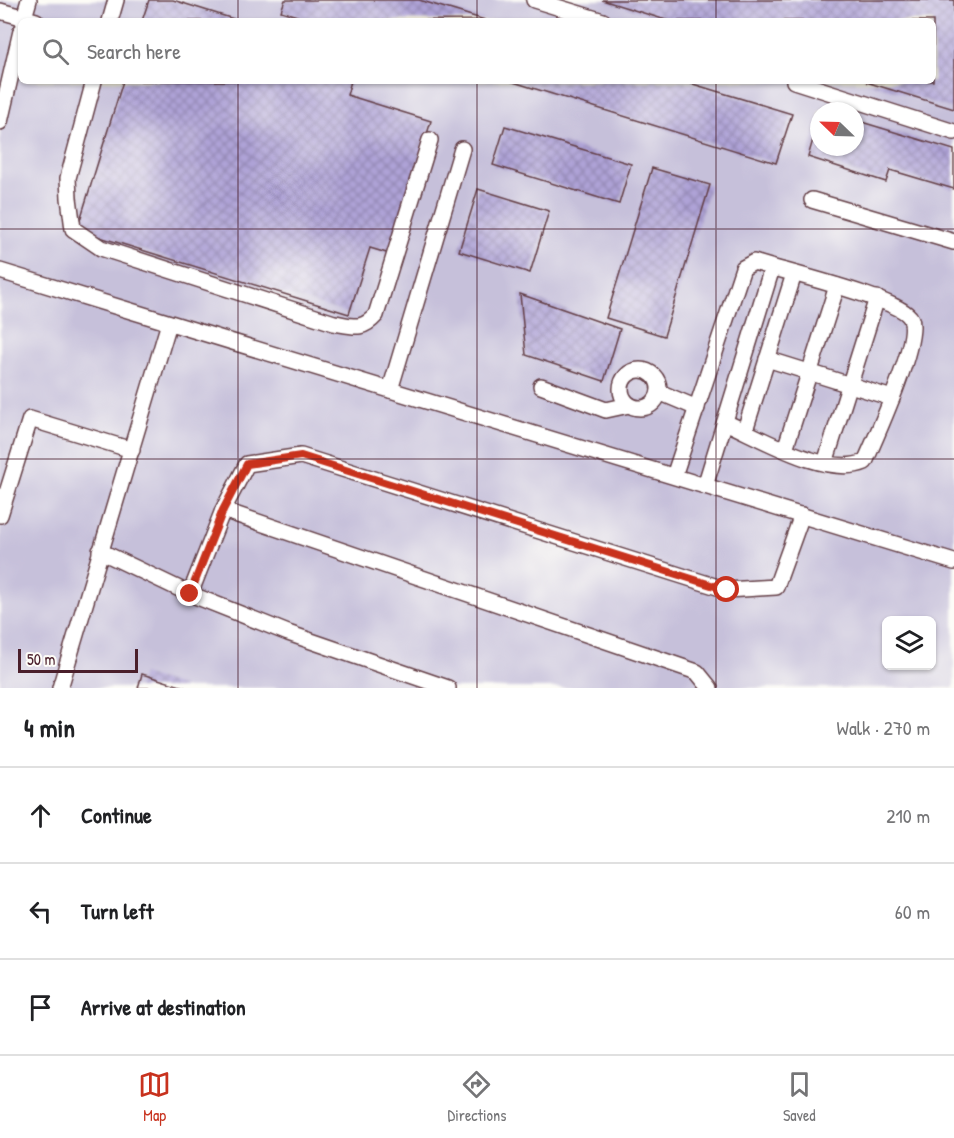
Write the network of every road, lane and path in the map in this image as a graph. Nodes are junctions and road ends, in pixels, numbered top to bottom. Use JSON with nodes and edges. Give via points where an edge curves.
{"nodes":[{"id":1,"x":29,"y":0,"type":"edge"},
{"id":2,"x":116,"y":0,"type":"edge"},
{"id":3,"x":534,"y":0,"type":"edge"},
{"id":4,"x":0,"y":11,"type":"edge"},
{"id":5,"x":27,"y":18,"type":"edge"},
{"id":6,"x":111,"y":18,"type":"edge"},
{"id":7,"x":593,"y":18,"type":"edge"},
{"id":8,"x":18,"y":19,"type":"edge"},
{"id":9,"x":18,"y":53,"type":"edge"},
{"id":10,"x":92,"y":84,"type":"edge"},
{"id":11,"x":803,"y":84,"type":"edge"},
{"id":12,"x":0,"y":122,"type":"edge"},
{"id":13,"x":954,"y":132,"type":"edge"},
{"id":14,"x":430,"y":140,"type":"dead end"},
{"id":15,"x":462,"y":149,"type":"dead end"},
{"id":16,"x":812,"y":200,"type":"dead end"},
{"id":17,"x":954,"y":242,"type":"edge"},
{"id":18,"x":772,"y":268,"type":"junction"},
{"id":19,"x":0,"y":271,"type":"edge"},
{"id":20,"x":794,"y":274,"type":"junction"},
{"id":21,"x":837,"y":286,"type":"junction"},
{"id":22,"x":877,"y":298,"type":"junction"},
{"id":23,"x":169,"y":322,"type":"junction"},
{"id":24,"x":767,"y":359,"type":"junction"},
{"id":25,"x":810,"y":373,"type":"junction"},
{"id":26,"x":849,"y":385,"type":"junction"},
{"id":27,"x":541,"y":386,"type":"dead end"},
{"id":28,"x":390,"y":390,"type":"junction"},
{"id":29,"x":659,"y":392,"type":"junction"},
{"id":30,"x":892,"y":398,"type":"junction"},
{"id":31,"x":629,"y":405,"type":"junction"},
{"id":32,"x":698,"y":408,"type":"junction"},
{"id":33,"x":725,"y":422,"type":"junction"},
{"id":34,"x":745,"y":430,"type":"junction"},
{"id":35,"x":132,"y":450,"type":"junction"},
{"id":36,"x":785,"y":450,"type":"junction"},
{"id":37,"x":825,"y":463,"type":"junction"},
{"id":38,"x":674,"y":476,"type":"junction"},
{"id":39,"x":705,"y":486,"type":"junction"},
{"id":40,"x":223,"y":510,"type":"junction"},
{"id":41,"x":0,"y":515,"type":"edge"},
{"id":42,"x":802,"y":515,"type":"junction"},
{"id":43,"x":100,"y":551,"type":"junction"},
{"id":44,"x":954,"y":562,"type":"edge"},
{"id":45,"x":190,"y":594,"type":"junction"},
{"id":46,"x":60,"y":688,"type":"edge"},
{"id":47,"x":448,"y":688,"type":"edge"},
{"id":48,"x":710,"y":688,"type":"edge"}],
"edges":[{"from":1,"to":5,"type":"street"},
{"from":2,"to":6,"type":"street"},
{"from":3,"to":7,"type":"street"},
{"from":4,"to":8,"type":"street"},
{"from":9,"to":12,"type":"street"},
{"from":10,"to":14,"type":"street","via":[[68,178],[74,228],[101,249],[334,323],[358,327],[368,324],[376,315]]},
{"from":11,"to":13,"type":"street"},
{"from":15,"to":28,"type":"street"},
{"from":16,"to":17,"type":"street"},
{"from":18,"to":20,"type":"street"},
{"from":18,"to":32,"type":"street","via":[[754,262],[743,268]]},
{"from":18,"to":33,"type":"street"},
{"from":19,"to":23,"type":"street"},
{"from":20,"to":21,"type":"street"},
{"from":20,"to":24,"type":"street"},
{"from":21,"to":22,"type":"street"},
{"from":21,"to":25,"type":"street"},
{"from":22,"to":26,"type":"street"},
{"from":22,"to":30,"type":"street","via":[[909,314],[913,322],[906,359]]},
{"from":23,"to":28,"type":"street"},
{"from":23,"to":35,"type":"street"},
{"from":24,"to":25,"type":"street"},
{"from":24,"to":34,"type":"street"},
{"from":25,"to":26,"type":"street"},
{"from":25,"to":36,"type":"street"},
{"from":26,"to":30,"type":"street"},
{"from":26,"to":37,"type":"street"},
{"from":27,"to":31,"type":"street","via":[[606,410]]},
{"from":28,"to":38,"type":"street"},
{"from":29,"to":31,"type":"street","via":[[647,406]]},
{"from":29,"to":31,"type":"street","via":[[654,375],[646,370],[629,373],[621,389]]},
{"from":29,"to":32,"type":"street"},
{"from":30,"to":37,"type":"street","via":[[866,462],[854,466]]},
{"from":32,"to":38,"type":"street"},
{"from":33,"to":34,"type":"street"},
{"from":33,"to":39,"type":"street"},
{"from":34,"to":36,"type":"street"},
{"from":35,"to":41,"type":"street","via":[[30,419]]},
{"from":35,"to":43,"type":"street"},
{"from":36,"to":37,"type":"street"},
{"from":38,"to":39,"type":"street"},
{"from":39,"to":42,"type":"street"},
{"from":40,"to":42,"type":"street","via":[[247,464],[301,456],[727,590],[776,587]]},
{"from":40,"to":45,"type":"street"},
{"from":40,"to":48,"type":"street","via":[[697,672]]},
{"from":42,"to":44,"type":"street"},
{"from":43,"to":45,"type":"street"},
{"from":43,"to":46,"type":"street"},
{"from":45,"to":47,"type":"street","via":[[288,633]]}]}
